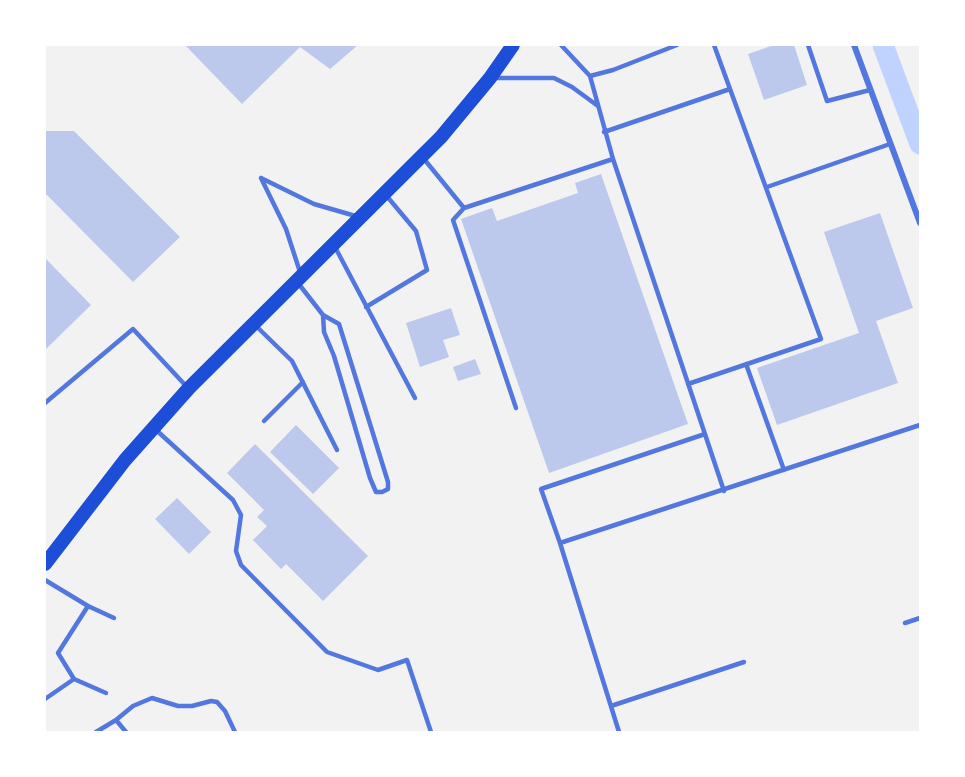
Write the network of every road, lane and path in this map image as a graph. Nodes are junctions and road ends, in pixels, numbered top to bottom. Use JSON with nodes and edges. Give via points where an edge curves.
{"nodes":[{"id":1,"x":513,"y":45,"type":"edge"},
{"id":2,"x":561,"y":45,"type":"edge"},
{"id":3,"x":677,"y":45,"type":"edge"},
{"id":4,"x":714,"y":45,"type":"edge"},
{"id":5,"x":808,"y":45,"type":"edge"},
{"id":6,"x":854,"y":45,"type":"edge"},
{"id":7,"x":590,"y":76,"type":"junction"},
{"id":8,"x":490,"y":78,"type":"junction"},
{"id":9,"x":730,"y":89,"type":"junction"},
{"id":10,"x":870,"y":90,"type":"junction"},
{"id":11,"x":598,"y":106,"type":"junction"},
{"id":12,"x":604,"y":132,"type":"junction"},
{"id":13,"x":890,"y":144,"type":"junction"},
{"id":14,"x":422,"y":157,"type":"junction"},
{"id":15,"x":613,"y":159,"type":"junction"},
{"id":16,"x":767,"y":187,"type":"junction"},
{"id":17,"x":384,"y":194,"type":"junction"},
{"id":18,"x":464,"y":208,"type":"junction"},
{"id":19,"x":361,"y":217,"type":"junction"},
{"id":20,"x":920,"y":223,"type":"edge"},
{"id":21,"x":333,"y":245,"type":"junction"},
{"id":22,"x":299,"y":279,"type":"junction"},
{"id":23,"x":366,"y":308,"type":"junction"},
{"id":24,"x":323,"y":315,"type":"junction"},
{"id":25,"x":253,"y":323,"type":"junction"},
{"id":26,"x":746,"y":364,"type":"junction"},
{"id":27,"x":303,"y":382,"type":"junction"},
{"id":28,"x":688,"y":384,"type":"junction"},
{"id":29,"x":189,"y":388,"type":"junction"},
{"id":30,"x":415,"y":398,"type":"dead end"},
{"id":31,"x":45,"y":404,"type":"edge"},
{"id":32,"x":516,"y":408,"type":"dead end"},
{"id":33,"x":264,"y":421,"type":"dead end"},
{"id":34,"x":920,"y":425,"type":"edge"},
{"id":35,"x":154,"y":427,"type":"junction"},
{"id":36,"x":705,"y":434,"type":"junction"},
{"id":37,"x":337,"y":450,"type":"dead end"},
{"id":38,"x":784,"y":471,"type":"junction"},
{"id":39,"x":724,"y":490,"type":"junction"},
{"id":40,"x":560,"y":543,"type":"junction"},
{"id":41,"x":45,"y":564,"type":"edge"},
{"id":42,"x":45,"y":580,"type":"edge"},
{"id":43,"x":88,"y":606,"type":"junction"},
{"id":44,"x":114,"y":618,"type":"dead end"},
{"id":45,"x":920,"y":618,"type":"edge"},
{"id":46,"x":905,"y":623,"type":"dead end"},
{"id":47,"x":744,"y":662,"type":"dead end"},
{"id":48,"x":74,"y":679,"type":"junction"},
{"id":49,"x":106,"y":693,"type":"dead end"},
{"id":50,"x":45,"y":699,"type":"edge"},
{"id":51,"x":611,"y":706,"type":"junction"},
{"id":52,"x":116,"y":720,"type":"junction"},
{"id":53,"x":96,"y":732,"type":"edge"},
{"id":54,"x":126,"y":732,"type":"edge"},
{"id":55,"x":235,"y":732,"type":"edge"},
{"id":56,"x":431,"y":732,"type":"edge"},
{"id":57,"x":619,"y":732,"type":"edge"}],
"edges":[{"from":1,"to":8,"type":"main road"},
{"from":2,"to":7,"type":"lane"},
{"from":3,"to":7,"type":"lane"},
{"from":4,"to":9,"type":"lane"},
{"from":5,"to":10,"type":"lane","via":[[827,101]]},
{"from":6,"to":10,"type":"street"},
{"from":7,"to":11,"type":"lane"},
{"from":8,"to":11,"type":"lane","via":[[554,78]]},
{"from":8,"to":14,"type":"main road"},
{"from":9,"to":12,"type":"lane"},
{"from":9,"to":16,"type":"lane"},
{"from":10,"to":13,"type":"street"},
{"from":11,"to":12,"type":"lane"},
{"from":12,"to":15,"type":"lane"},
{"from":13,"to":16,"type":"lane"},
{"from":13,"to":20,"type":"street"},
{"from":14,"to":17,"type":"main road"},
{"from":14,"to":18,"type":"lane"},
{"from":15,"to":18,"type":"lane"},
{"from":15,"to":28,"type":"lane"},
{"from":16,"to":26,"type":"lane","via":[[820,339]]},
{"from":17,"to":19,"type":"main road"},
{"from":17,"to":23,"type":"lane","via":[[416,231],[427,270]]},
{"from":18,"to":32,"type":"lane","via":[[453,220]]},
{"from":19,"to":21,"type":"main road"},
{"from":19,"to":22,"type":"lane","via":[[314,204],[261,178],[286,229]]},
{"from":21,"to":22,"type":"main road"},
{"from":21,"to":23,"type":"lane"},
{"from":22,"to":24,"type":"lane"},
{"from":22,"to":25,"type":"main road"},
{"from":23,"to":30,"type":"lane"},
{"from":24,"to":24,"type":"lane","via":[[324,332],[370,477],[376,492],[382,492],[388,489],[388,482],[339,324]]},
{"from":25,"to":27,"type":"lane","via":[[292,361]]},
{"from":25,"to":29,"type":"main road"},
{"from":26,"to":28,"type":"lane"},
{"from":26,"to":38,"type":"lane"},
{"from":27,"to":33,"type":"lane"},
{"from":27,"to":37,"type":"lane"},
{"from":28,"to":36,"type":"lane"},
{"from":29,"to":31,"type":"lane","via":[[133,328]]},
{"from":29,"to":35,"type":"main road"},
{"from":34,"to":38,"type":"lane"},
{"from":35,"to":41,"type":"main road"},
{"from":35,"to":56,"type":"lane","via":[[233,500],[241,515],[236,551],[241,565],[327,651],[378,670],[407,660]]},
{"from":36,"to":39,"type":"lane"},
{"from":36,"to":40,"type":"lane","via":[[542,489]]},
{"from":38,"to":39,"type":"lane"},
{"from":39,"to":40,"type":"lane"},
{"from":40,"to":51,"type":"lane"},
{"from":42,"to":43,"type":"lane"},
{"from":43,"to":44,"type":"lane"},
{"from":43,"to":48,"type":"lane","via":[[58,653]]},
{"from":45,"to":46,"type":"lane"},
{"from":47,"to":51,"type":"lane"},
{"from":48,"to":49,"type":"lane"},
{"from":48,"to":50,"type":"lane"},
{"from":51,"to":57,"type":"lane"},
{"from":52,"to":53,"type":"lane"},
{"from":52,"to":54,"type":"lane"},
{"from":52,"to":55,"type":"lane","via":[[133,706],[152,698],[178,706],[211,701],[225,711]]}]}
